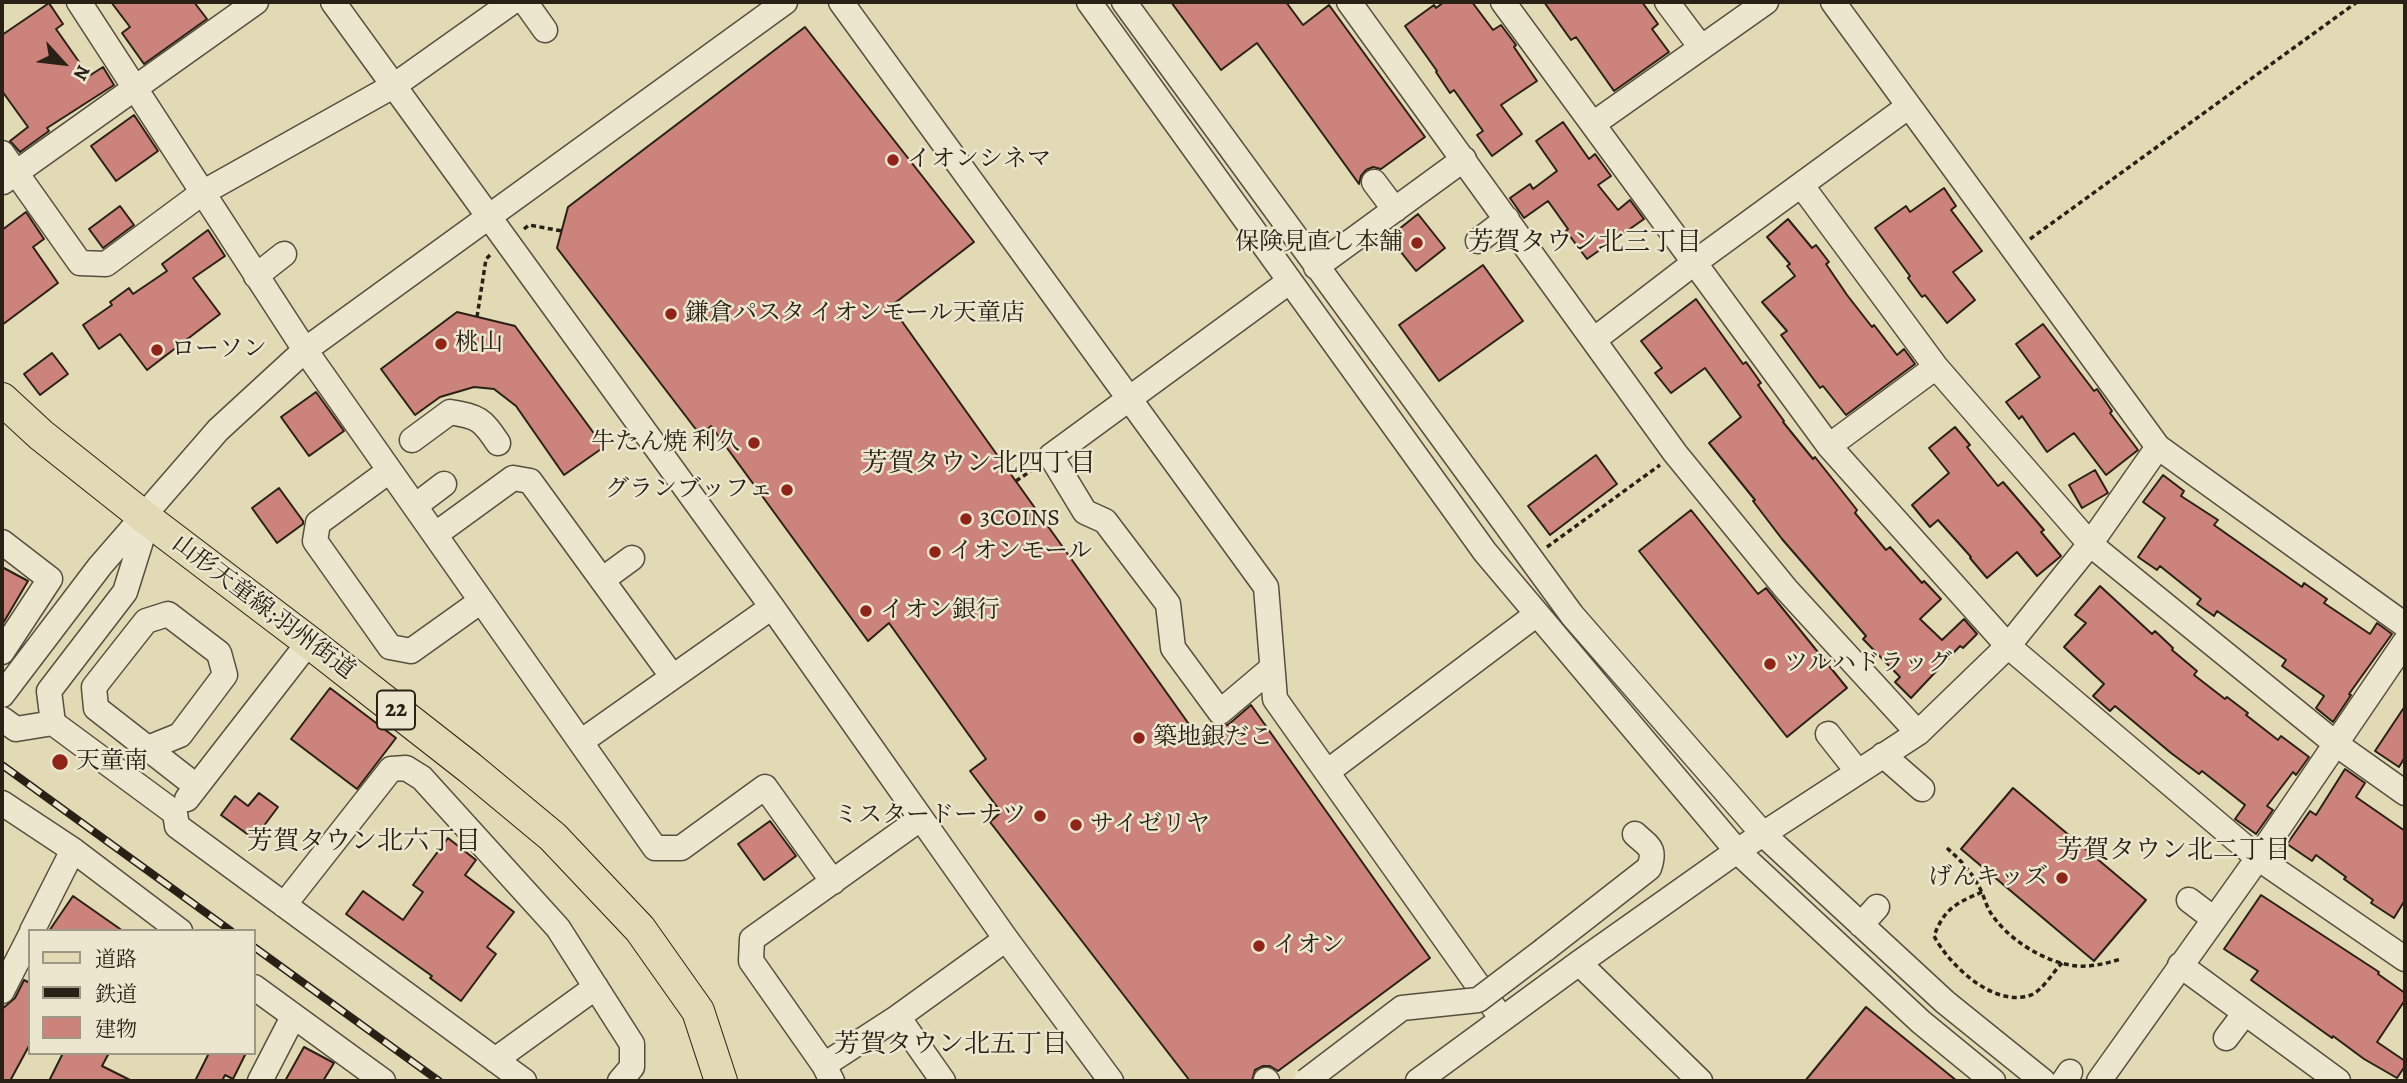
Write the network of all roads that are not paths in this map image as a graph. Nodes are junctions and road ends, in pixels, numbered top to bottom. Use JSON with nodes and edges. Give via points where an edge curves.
{"nodes":[{"id":1,"x":79,"y":2,"type":"edge"},
{"id":2,"x":256,"y":2,"type":"edge"},
{"id":3,"x":334,"y":2,"type":"edge"},
{"id":4,"x":512,"y":2,"type":"edge"},
{"id":5,"x":525,"y":2,"type":"edge"},
{"id":6,"x":785,"y":2,"type":"edge"},
{"id":7,"x":841,"y":2,"type":"edge"},
{"id":8,"x":1089,"y":2,"type":"edge"},
{"id":9,"x":1124,"y":2,"type":"edge"},
{"id":10,"x":1349,"y":2,"type":"edge"},
{"id":11,"x":1503,"y":2,"type":"edge"},
{"id":12,"x":1667,"y":2,"type":"edge"},
{"id":13,"x":1766,"y":2,"type":"edge"},
{"id":14,"x":1833,"y":2,"type":"edge"},
{"id":15,"x":545,"y":30,"type":"dead end"},
{"id":16,"x":1700,"y":46,"type":"junction"},
{"id":17,"x":395,"y":85,"type":"junction"},
{"id":18,"x":136,"y":88,"type":"junction"},
{"id":19,"x":1909,"y":106,"type":"junction"},
{"id":20,"x":1593,"y":124,"type":"junction"},
{"id":21,"x":2,"y":153,"type":"edge"},
{"id":22,"x":1464,"y":159,"type":"junction"},
{"id":23,"x":8,"y":179,"type":"edge"},
{"id":24,"x":1374,"y":182,"type":"dead end"},
{"id":25,"x":1802,"y":186,"type":"junction"},
{"id":26,"x":202,"y":193,"type":"junction"},
{"id":27,"x":1395,"y":210,"type":"junction"},
{"id":28,"x":488,"y":216,"type":"junction"},
{"id":29,"x":1507,"y":219,"type":"junction"},
{"id":30,"x":1478,"y":241,"type":"dead end"},
{"id":31,"x":284,"y":254,"type":"dead end"},
{"id":32,"x":1694,"y":263,"type":"junction"},
{"id":33,"x":1316,"y":267,"type":"junction"},
{"id":34,"x":256,"y":276,"type":"junction"},
{"id":35,"x":1290,"y":281,"type":"junction"},
{"id":36,"x":1595,"y":339,"type":"junction"},
{"id":37,"x":305,"y":350,"type":"junction"},
{"id":38,"x":1936,"y":368,"type":"junction"},
{"id":39,"x":2,"y":399,"type":"edge"},
{"id":40,"x":1130,"y":399,"type":"junction"},
{"id":41,"x":412,"y":440,"type":"dead end"},
{"id":42,"x":498,"y":443,"type":"dead end"},
{"id":43,"x":1829,"y":446,"type":"junction"},
{"id":44,"x":2158,"y":447,"type":"junction"},
{"id":45,"x":389,"y":471,"type":"junction"},
{"id":46,"x":444,"y":484,"type":"dead end"},
{"id":47,"x":415,"y":506,"type":"junction"},
{"id":48,"x":143,"y":516,"type":"junction"},
{"id":49,"x":436,"y":534,"type":"junction"},
{"id":50,"x":2,"y":542,"type":"edge"},
{"id":51,"x":2090,"y":544,"type":"junction"},
{"id":52,"x":632,"y":558,"type":"dead end"},
{"id":53,"x":602,"y":580,"type":"junction"},
{"id":54,"x":481,"y":601,"type":"junction"},
{"id":55,"x":772,"y":607,"type":"junction"},
{"id":56,"x":1537,"y":614,"type":"junction"},
{"id":57,"x":2405,"y":625,"type":"edge"},
{"id":58,"x":309,"y":642,"type":"junction"},
{"id":59,"x":2405,"y":642,"type":"edge"},
{"id":60,"x":2008,"y":646,"type":"junction"},
{"id":61,"x":2,"y":652,"type":"edge"},
{"id":62,"x":1272,"y":668,"type":"junction"},
{"id":63,"x":672,"y":676,"type":"junction"},
{"id":64,"x":2,"y":695,"type":"edge"},
{"id":65,"x":2,"y":719,"type":"edge"},
{"id":66,"x":52,"y":723,"type":"junction"},
{"id":67,"x":1918,"y":733,"type":"junction"},
{"id":68,"x":1828,"y":734,"type":"dead end"},
{"id":69,"x":582,"y":741,"type":"junction"},
{"id":70,"x":2336,"y":744,"type":"junction"},
{"id":71,"x":148,"y":748,"type":"junction"},
{"id":72,"x":1883,"y":755,"type":"junction"},
{"id":73,"x":1327,"y":772,"type":"junction"},
{"id":74,"x":1858,"y":772,"type":"junction"},
{"id":75,"x":197,"y":786,"type":"junction"},
{"id":76,"x":1922,"y":789,"type":"dead end"},
{"id":77,"x":2405,"y":793,"type":"edge"},
{"id":78,"x":2,"y":803,"type":"edge"},
{"id":79,"x":175,"y":813,"type":"junction"},
{"id":80,"x":920,"y":819,"type":"junction"},
{"id":81,"x":1635,"y":834,"type":"dead end"},
{"id":82,"x":1763,"y":834,"type":"junction"},
{"id":83,"x":74,"y":850,"type":"junction"},
{"id":84,"x":1737,"y":851,"type":"junction"},
{"id":85,"x":2258,"y":858,"type":"junction"},
{"id":86,"x":833,"y":882,"type":"junction"},
{"id":87,"x":2189,"y":900,"type":"dead end"},
{"id":88,"x":284,"y":905,"type":"junction"},
{"id":89,"x":2214,"y":919,"type":"junction"},
{"id":90,"x":34,"y":929,"type":"edge"},
{"id":91,"x":177,"y":929,"type":"edge"},
{"id":92,"x":1006,"y":939,"type":"junction"},
{"id":93,"x":28,"y":940,"type":"edge"},
{"id":94,"x":2405,"y":959,"type":"edge"},
{"id":95,"x":1580,"y":962,"type":"junction"},
{"id":96,"x":2180,"y":965,"type":"junction"},
{"id":97,"x":596,"y":987,"type":"junction"},
{"id":98,"x":256,"y":989,"type":"edge"},
{"id":99,"x":2,"y":991,"type":"edge"},
{"id":100,"x":2245,"y":1013,"type":"junction"},
{"id":101,"x":293,"y":1017,"type":"junction"},
{"id":102,"x":898,"y":1017,"type":"junction"},
{"id":103,"x":1502,"y":1019,"type":"junction"},
{"id":104,"x":2226,"y":1038,"type":"dead end"},
{"id":105,"x":495,"y":1060,"type":"junction"},
{"id":106,"x":828,"y":1073,"type":"edge"},
{"id":107,"x":1687,"y":1078,"type":"edge"},
{"id":108,"x":260,"y":1081,"type":"edge"},
{"id":109,"x":383,"y":1081,"type":"edge"},
{"id":110,"x":524,"y":1081,"type":"edge"},
{"id":111,"x":620,"y":1081,"type":"edge"},
{"id":112,"x":721,"y":1081,"type":"edge"},
{"id":113,"x":943,"y":1081,"type":"edge"},
{"id":114,"x":1111,"y":1081,"type":"edge"},
{"id":115,"x":1306,"y":1081,"type":"edge"},
{"id":116,"x":1418,"y":1081,"type":"edge"},
{"id":117,"x":1993,"y":1081,"type":"edge"},
{"id":118,"x":2043,"y":1081,"type":"edge"},
{"id":119,"x":2099,"y":1081,"type":"edge"},
{"id":120,"x":2338,"y":1081,"type":"edge"}],
"edges":[{"from":1,"to":18,"type":"street"},
{"from":2,"to":18,"type":"street"},
{"from":3,"to":17,"type":"street"},
{"from":4,"to":17,"type":"street"},
{"from":5,"to":15,"type":"street"},
{"from":6,"to":28,"type":"street"},
{"from":7,"to":40,"type":"street"},
{"from":8,"to":35,"type":"street"},
{"from":9,"to":33,"type":"street"},
{"from":10,"to":22,"type":"street"},
{"from":11,"to":20,"type":"street"},
{"from":12,"to":16,"type":"street"},
{"from":13,"to":16,"type":"street"},
{"from":14,"to":19,"type":"street"},
{"from":16,"to":20,"type":"street"},
{"from":17,"to":26,"type":"street"},
{"from":17,"to":28,"type":"street"},
{"from":18,"to":23,"type":"street"},
{"from":18,"to":26,"type":"street"},
{"from":19,"to":25,"type":"street"},
{"from":19,"to":44,"type":"street"},
{"from":20,"to":32,"type":"street"},
{"from":21,"to":23,"type":"street"},
{"from":22,"to":27,"type":"street"},
{"from":22,"to":29,"type":"street"},
{"from":23,"to":26,"type":"street","via":[[80,263],[106,264]]},
{"from":24,"to":27,"type":"street"},
{"from":25,"to":32,"type":"street"},
{"from":25,"to":38,"type":"street"},
{"from":26,"to":34,"type":"street"},
{"from":27,"to":33,"type":"street"},
{"from":28,"to":37,"type":"street"},
{"from":28,"to":55,"type":"street"},
{"from":29,"to":30,"type":"street"},
{"from":29,"to":36,"type":"street"},
{"from":31,"to":34,"type":"street"},
{"from":32,"to":36,"type":"street"},
{"from":32,"to":43,"type":"street"},
{"from":33,"to":82,"type":"street","via":[[1572,615]]},
{"from":34,"to":37,"type":"street"},
{"from":35,"to":40,"type":"street"},
{"from":35,"to":56,"type":"street","via":[[1485,552]]},
{"from":36,"to":67,"type":"street","via":[[1675,453],[1786,589]]},
{"from":37,"to":45,"type":"street"},
{"from":37,"to":48,"type":"street","via":[[218,430]]},
{"from":38,"to":43,"type":"street"},
{"from":38,"to":51,"type":"street"},
{"from":39,"to":48,"type":"main road","name":"山形天童線;羽州街道","number":"22"},
{"from":40,"to":62,"type":"street","via":[[1266,587]]},
{"from":40,"to":62,"type":"street","via":[[1051,456],[1085,512],[1105,521],[1168,604],[1174,648],[1220,712]]},
{"from":41,"to":42,"type":"street","via":[[450,412],[484,423]]},
{"from":43,"to":60,"type":"street"},
{"from":44,"to":51,"type":"street"},
{"from":44,"to":57,"type":"street"},
{"from":45,"to":47,"type":"street"},
{"from":45,"to":54,"type":"street","via":[[318,523],[315,541],[375,626],[390,647],[411,650]]},
{"from":46,"to":47,"type":"street"},
{"from":47,"to":49,"type":"street"},
{"from":48,"to":58,"type":"main road","name":"山形天童線;羽州街道","number":"22"},
{"from":48,"to":64,"type":"street"},
{"from":48,"to":66,"type":"street","via":[[141,541],[125,592],[49,691]]},
{"from":49,"to":53,"type":"street","via":[[513,478],[530,481]]},
{"from":49,"to":54,"type":"street"},
{"from":50,"to":61,"type":"street","via":[[50,579]]},
{"from":51,"to":60,"type":"street"},
{"from":51,"to":70,"type":"street"},
{"from":52,"to":53,"type":"street"},
{"from":53,"to":63,"type":"street"},
{"from":54,"to":69,"type":"street"},
{"from":55,"to":63,"type":"street"},
{"from":55,"to":80,"type":"street"},
{"from":56,"to":73,"type":"street"},
{"from":56,"to":84,"type":"street"},
{"from":58,"to":75,"type":"street"},
{"from":58,"to":112,"type":"main road","name":"山形天童線;羽州街道","number":"22","via":[[554,837],[632,919],[698,1011]]},
{"from":59,"to":70,"type":"street"},
{"from":60,"to":67,"type":"street","via":[[1984,680]]},
{"from":60,"to":85,"type":"street"},
{"from":62,"to":73,"type":"street","via":[[1275,699]]},
{"from":63,"to":69,"type":"street"},
{"from":65,"to":66,"type":"street","via":[[16,729]]},
{"from":66,"to":79,"type":"street"},
{"from":67,"to":72,"type":"street"},
{"from":68,"to":74,"type":"street"},
{"from":69,"to":86,"type":"street","via":[[655,848],[681,848],[765,787]]},
{"from":70,"to":77,"type":"street"},
{"from":70,"to":85,"type":"street"},
{"from":71,"to":71,"type":"street","via":[[96,708],[94,687],[146,621],[168,614],[219,653],[225,675],[180,735]]},
{"from":71,"to":75,"type":"street"},
{"from":72,"to":74,"type":"street"},
{"from":72,"to":76,"type":"street"},
{"from":73,"to":103,"type":"street"},
{"from":74,"to":82,"type":"street"},
{"from":75,"to":79,"type":"street"},
{"from":78,"to":83,"type":"street"},
{"from":79,"to":88,"type":"street","via":[[177,826]]},
{"from":80,"to":86,"type":"street"},
{"from":80,"to":92,"type":"street"},
{"from":81,"to":115,"type":"street","bridge":true,"via":[[1651,850],[1649,867],[1478,1000],[1402,1008]]},
{"from":82,"to":84,"type":"street"},
{"from":82,"to":118,"type":"street","via":[[1869,916],[1945,1002]]},
{"from":83,"to":90,"type":"street"},
{"from":83,"to":91,"type":"street"},
{"from":84,"to":95,"type":"street"},
{"from":84,"to":117,"type":"street","via":[[1921,1022]]},
{"from":85,"to":89,"type":"street"},
{"from":85,"to":94,"type":"street"},
{"from":86,"to":106,"type":"street","via":[[752,939],[751,950],[751,961]]},
{"from":87,"to":89,"type":"street"},
{"from":88,"to":97,"type":"street","via":[[391,769],[406,768],[422,778],[558,928]]},
{"from":88,"to":105,"type":"street"},
{"from":89,"to":96,"type":"street"},
{"from":92,"to":102,"type":"street"},
{"from":92,"to":114,"type":"street"},
{"from":93,"to":99,"type":"street"},
{"from":95,"to":103,"type":"street"},
{"from":95,"to":107,"type":"street"},
{"from":96,"to":100,"type":"street"},
{"from":96,"to":119,"type":"street"},
{"from":97,"to":105,"type":"street"},
{"from":97,"to":111,"type":"street","via":[[632,1044],[632,1067]]},
{"from":98,"to":101,"type":"street"},
{"from":100,"to":104,"type":"street"},
{"from":100,"to":120,"type":"street"},
{"from":101,"to":108,"type":"street"},
{"from":101,"to":109,"type":"street"},
{"from":102,"to":106,"type":"street"},
{"from":102,"to":113,"type":"street"},
{"from":103,"to":116,"type":"street"},
{"from":105,"to":110,"type":"street"}]}
